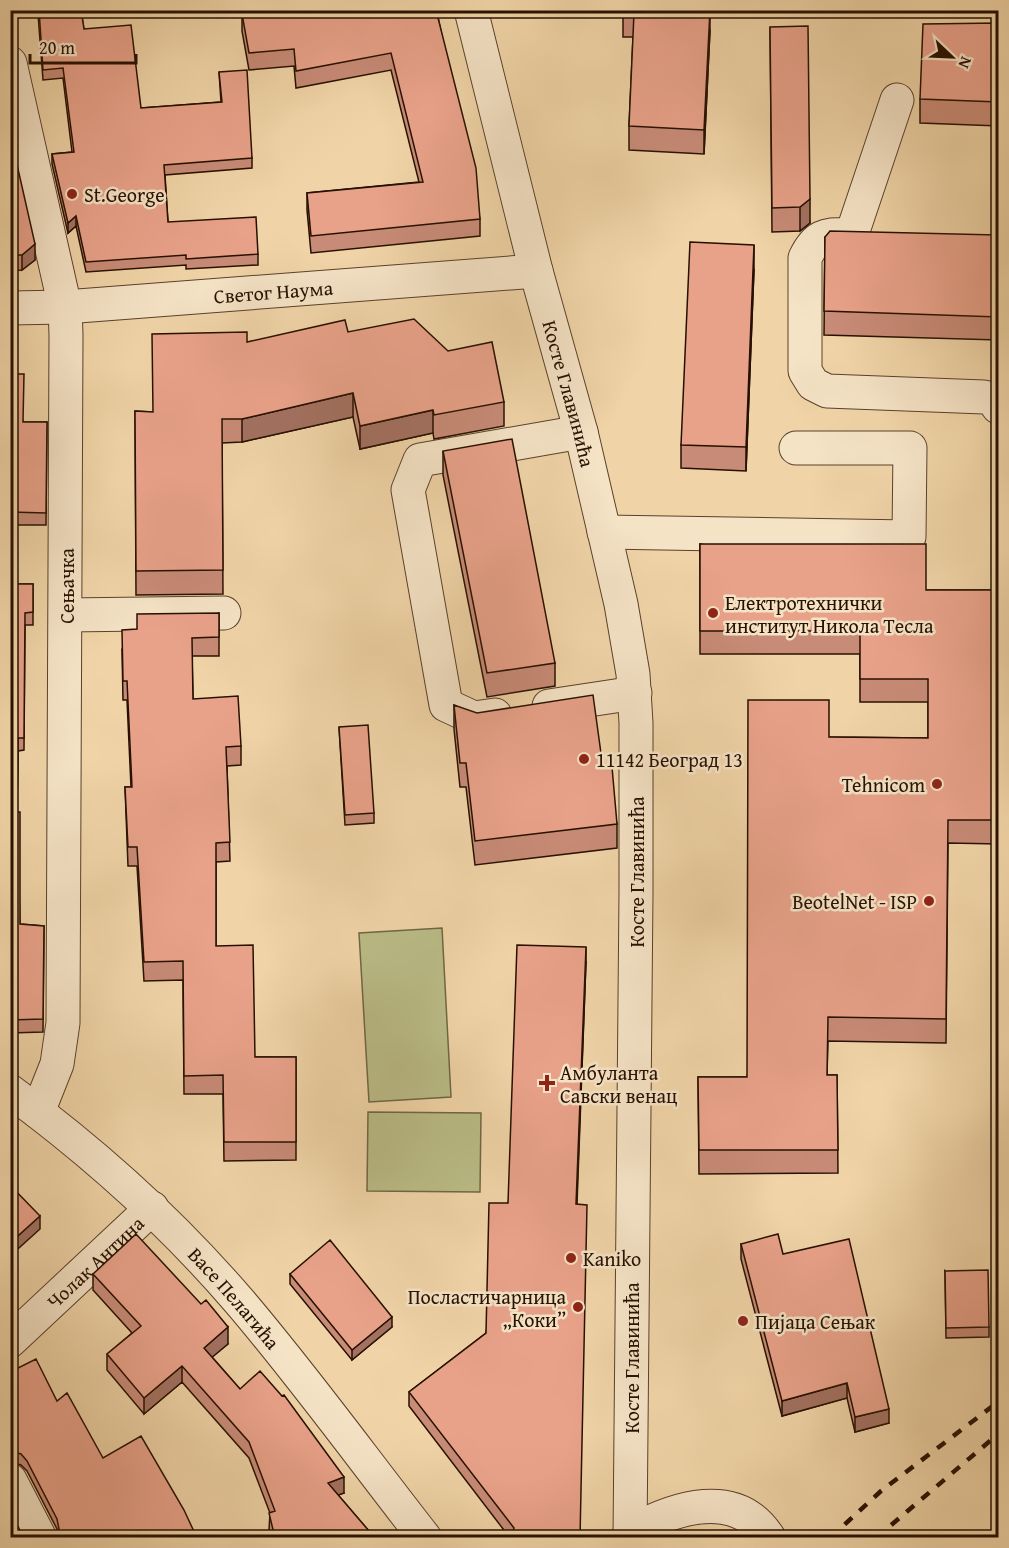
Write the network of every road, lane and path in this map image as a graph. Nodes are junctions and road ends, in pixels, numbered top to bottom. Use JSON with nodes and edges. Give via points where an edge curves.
{"nodes":[{"id":1,"x":471,"y":10,"type":"edge"},
{"id":2,"x":10,"y":63,"type":"edge"},
{"id":3,"x":897,"y":100,"type":"dead end"},
{"id":4,"x":536,"y":271,"type":"junction"},
{"id":5,"x":65,"y":306,"type":"junction"},
{"id":6,"x":10,"y":308,"type":"edge"},
{"id":7,"x":999,"y":407,"type":"edge"},
{"id":8,"x":581,"y":432,"type":"junction"},
{"id":9,"x":796,"y":448,"type":"dead end"},
{"id":10,"x":604,"y":532,"type":"junction"},
{"id":11,"x":224,"y":613,"type":"dead end"},
{"id":12,"x":66,"y":615,"type":"junction"},
{"id":13,"x":635,"y":693,"type":"junction"},
{"id":14,"x":10,"y":1091,"type":"edge"},
{"id":15,"x":39,"y":1112,"type":"junction"},
{"id":16,"x":152,"y":1208,"type":"junction"},
{"id":17,"x":10,"y":1341,"type":"edge"},
{"id":18,"x":10,"y":1480,"type":"edge"},
{"id":19,"x":630,"y":1535,"type":"edge"},
{"id":20,"x":40,"y":1538,"type":"edge"},
{"id":21,"x":425,"y":1538,"type":"edge"},
{"id":22,"x":769,"y":1538,"type":"edge"}],
"edges":[{"from":1,"to":4,"type":"street","name":"Косте Главинића"},
{"from":2,"to":5,"type":"street","name":"Сењачка"},
{"from":3,"to":7,"type":"street","via":[[852,234],[824,236],[812,244],[805,258],[806,371],[813,384],[826,391],[984,396]]},
{"from":4,"to":5,"type":"street","name":"Светог Наума"},
{"from":4,"to":8,"type":"street","name":"Косте Главинића"},
{"from":5,"to":6,"type":"street","name":"Светог Наума"},
{"from":5,"to":12,"type":"street","name":"Сењачка"},
{"from":8,"to":10,"type":"street","name":"Косте Главинића"},
{"from":8,"to":13,"type":"street","via":[[420,460],[408,490],[446,705],[474,718]]},
{"from":9,"to":10,"type":"street","via":[[910,448],[909,537]]},
{"from":10,"to":13,"type":"street","name":"Косте Главинића","via":[[621,604]]},
{"from":11,"to":12,"type":"street"},
{"from":12,"to":15,"type":"street","name":"Сењачка","via":[[63,1023],[57,1064]]},
{"from":13,"to":19,"type":"street","name":"Косте Главинића"},
{"from":14,"to":15,"type":"street","name":"Васе Пелагића"},
{"from":15,"to":16,"type":"street","name":"Васе Пелагића"},
{"from":16,"to":17,"type":"street","name":"Чолак Антина"},
{"from":16,"to":21,"type":"street","name":"Васе Пелагића","via":[[238,1300]]},
{"from":18,"to":20,"type":"street"},
{"from":19,"to":22,"type":"street","via":[[662,1514],[733,1508],[750,1514]]}]}
